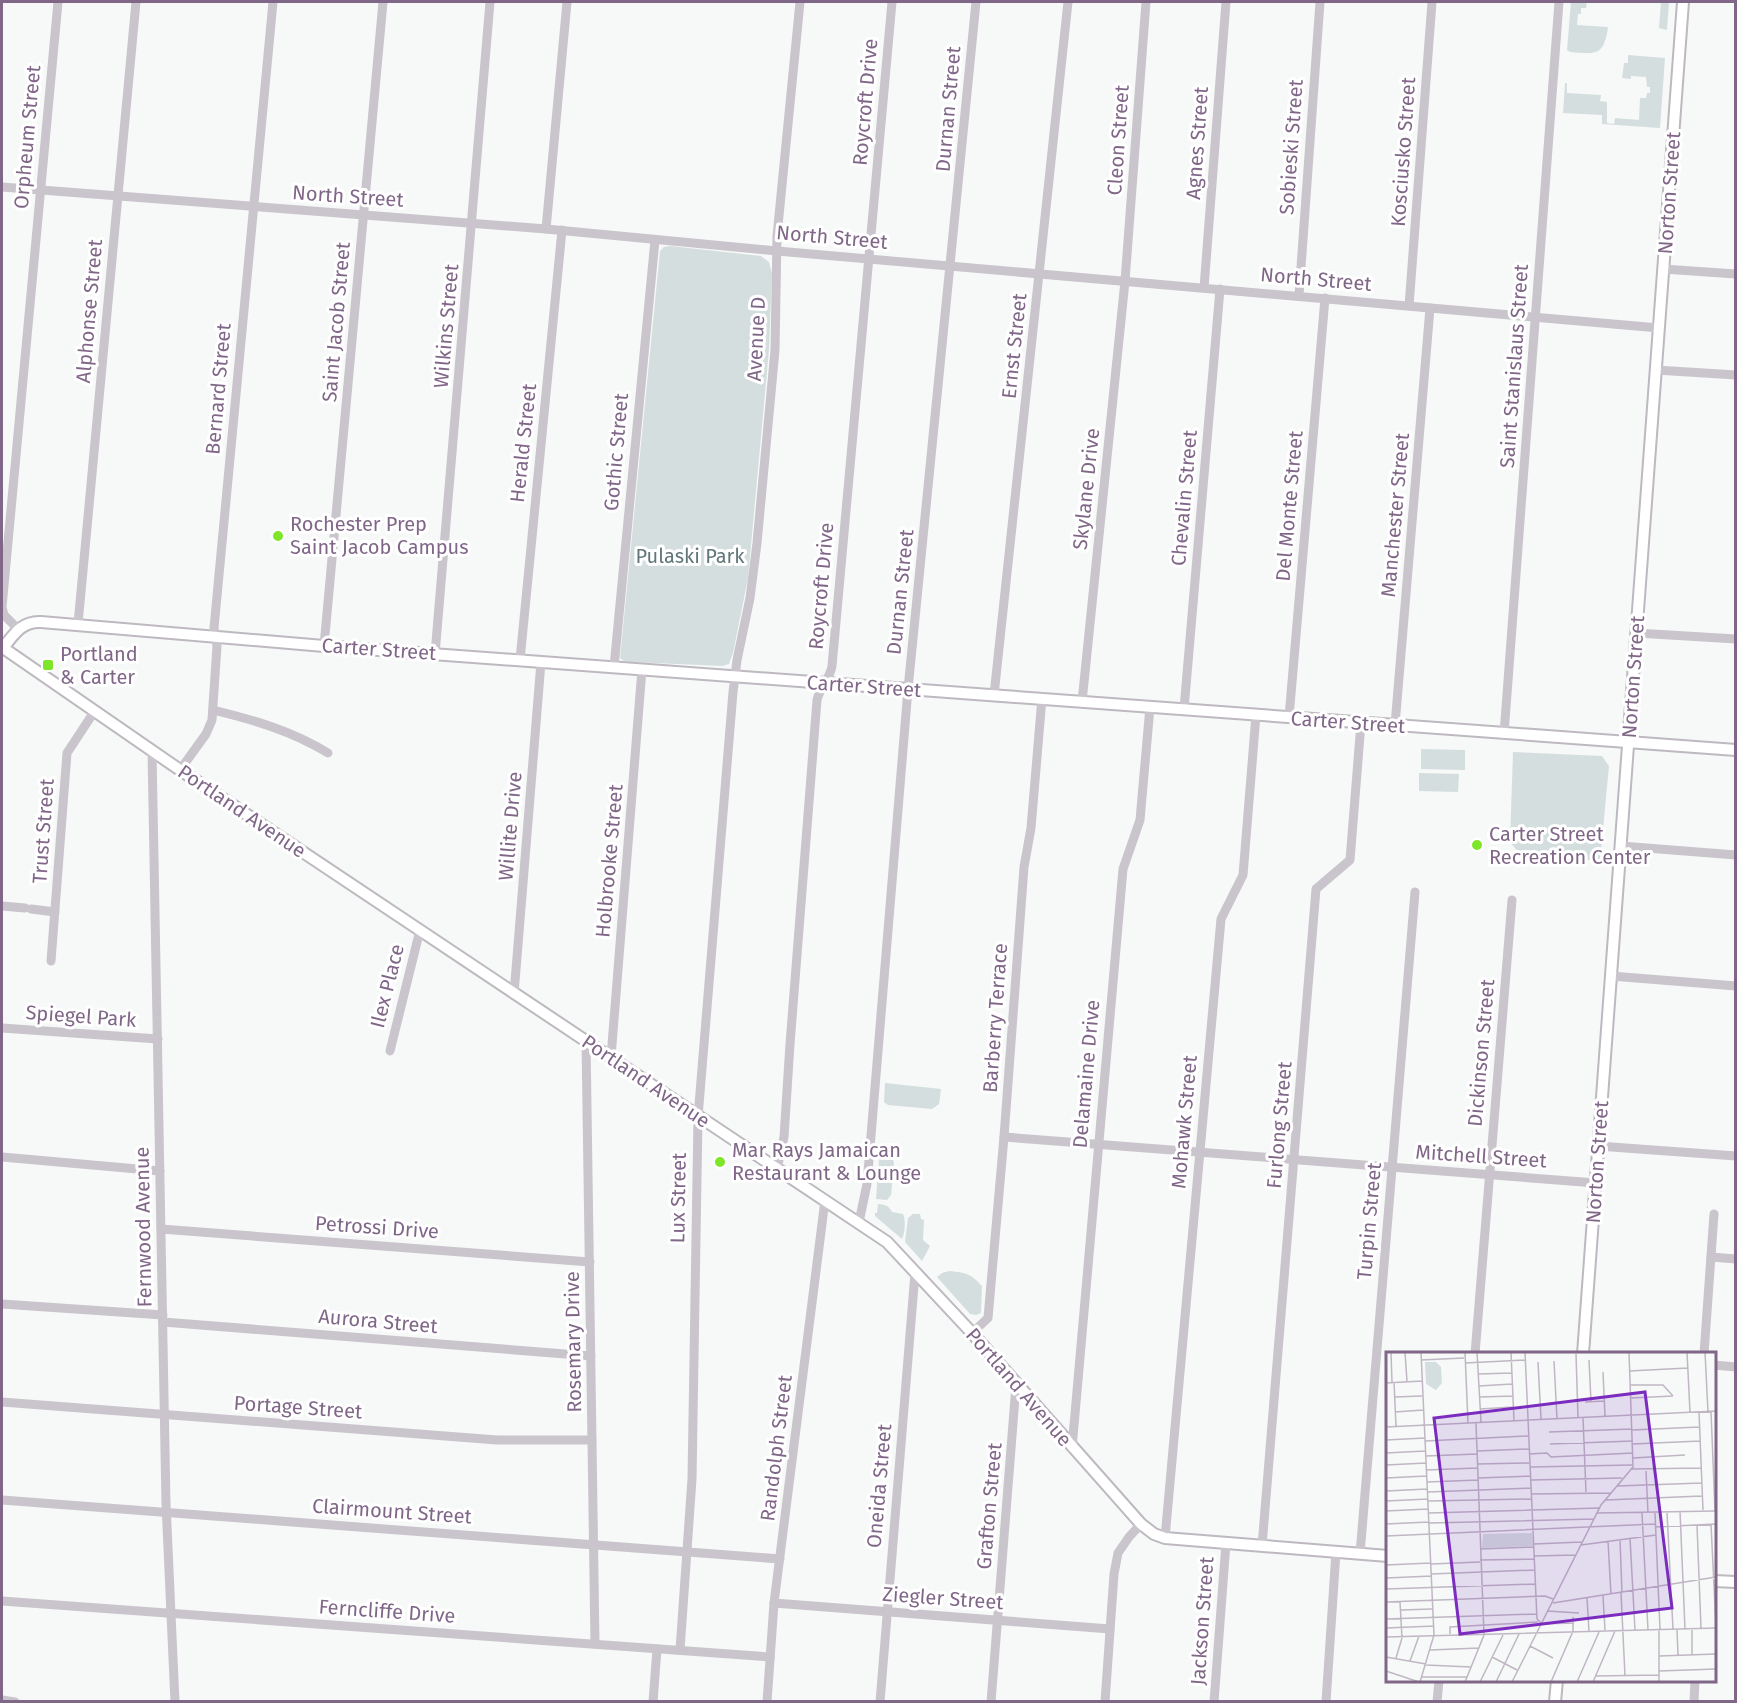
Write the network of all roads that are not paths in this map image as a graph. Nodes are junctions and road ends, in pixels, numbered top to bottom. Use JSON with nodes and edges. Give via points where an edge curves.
{"nodes":[{"id":1,"x":58,"y":2,"type":"edge"},
{"id":2,"x":136,"y":2,"type":"edge"},
{"id":3,"x":273,"y":2,"type":"edge"},
{"id":4,"x":383,"y":2,"type":"edge"},
{"id":5,"x":490,"y":2,"type":"edge"},
{"id":6,"x":567,"y":2,"type":"edge"},
{"id":7,"x":800,"y":2,"type":"edge"},
{"id":8,"x":892,"y":2,"type":"edge"},
{"id":9,"x":976,"y":2,"type":"edge"},
{"id":10,"x":1068,"y":2,"type":"edge"},
{"id":11,"x":1146,"y":2,"type":"edge"},
{"id":12,"x":1226,"y":2,"type":"edge"},
{"id":13,"x":1320,"y":2,"type":"edge"},
{"id":14,"x":1432,"y":2,"type":"edge"},
{"id":15,"x":1559,"y":2,"type":"edge"},
{"id":16,"x":1683,"y":2,"type":"edge"},
{"id":17,"x":2,"y":188,"type":"edge"},
{"id":18,"x":39,"y":190,"type":"junction"},
{"id":19,"x":118,"y":197,"type":"junction"},
{"id":20,"x":253,"y":207,"type":"junction"},
{"id":21,"x":365,"y":215,"type":"junction"},
{"id":22,"x":473,"y":223,"type":"junction"},
{"id":23,"x":546,"y":229,"type":"junction"},
{"id":24,"x":562,"y":230,"type":"junction"},
{"id":25,"x":655,"y":240,"type":"junction"},
{"id":26,"x":777,"y":251,"type":"junction"},
{"id":27,"x":868,"y":258,"type":"junction"},
{"id":28,"x":951,"y":265,"type":"junction"},
{"id":29,"x":1664,"y":269,"type":"junction"},
{"id":30,"x":1040,"y":274,"type":"junction"},
{"id":31,"x":1736,"y":274,"type":"edge"},
{"id":32,"x":1125,"y":281,"type":"junction"},
{"id":33,"x":1204,"y":288,"type":"junction"},
{"id":34,"x":1220,"y":289,"type":"junction"},
{"id":35,"x":1299,"y":296,"type":"junction"},
{"id":36,"x":1325,"y":298,"type":"junction"},
{"id":37,"x":1409,"y":306,"type":"junction"},
{"id":38,"x":1430,"y":308,"type":"junction"},
{"id":39,"x":1536,"y":318,"type":"junction"},
{"id":40,"x":1659,"y":328,"type":"junction"},
{"id":41,"x":1656,"y":370,"type":"junction"},
{"id":42,"x":1736,"y":375,"type":"edge"},
{"id":43,"x":78,"y":624,"type":"junction"},
{"id":44,"x":18,"y":629,"type":"junction"},
{"id":45,"x":1636,"y":633,"type":"junction"},
{"id":46,"x":216,"y":637,"type":"junction"},
{"id":47,"x":1736,"y":639,"type":"edge"},
{"id":48,"x":324,"y":645,"type":"junction"},
{"id":49,"x":2,"y":649,"type":"edge"},
{"id":50,"x":435,"y":654,"type":"junction"},
{"id":51,"x":520,"y":660,"type":"junction"},
{"id":52,"x":541,"y":662,"type":"junction"},
{"id":53,"x":614,"y":667,"type":"junction"},
{"id":54,"x":642,"y":669,"type":"junction"},
{"id":55,"x":735,"y":676,"type":"junction"},
{"id":56,"x":824,"y":683,"type":"junction"},
{"id":57,"x":908,"y":690,"type":"junction"},
{"id":58,"x":994,"y":695,"type":"junction"},
{"id":59,"x":1042,"y":698,"type":"junction"},
{"id":60,"x":1082,"y":702,"type":"junction"},
{"id":61,"x":1150,"y":706,"type":"junction"},
{"id":62,"x":1184,"y":709,"type":"junction"},
{"id":63,"x":213,"y":710,"type":"junction"},
{"id":64,"x":94,"y":712,"type":"junction"},
{"id":65,"x":1256,"y":715,"type":"junction"},
{"id":66,"x":1289,"y":717,"type":"junction"},
{"id":67,"x":1361,"y":723,"type":"junction"},
{"id":68,"x":1395,"y":725,"type":"junction"},
{"id":69,"x":1504,"y":734,"type":"junction"},
{"id":70,"x":1628,"y":741,"type":"junction"},
{"id":71,"x":1736,"y":750,"type":"edge"},
{"id":72,"x":152,"y":751,"type":"junction"},
{"id":73,"x":328,"y":753,"type":"dead end"},
{"id":74,"x":180,"y":770,"type":"junction"},
{"id":75,"x":1621,"y":846,"type":"junction"},
{"id":76,"x":1736,"y":855,"type":"edge"},
{"id":77,"x":1415,"y":892,"type":"dead end"},
{"id":78,"x":1512,"y":900,"type":"dead end"},
{"id":79,"x":2,"y":906,"type":"edge"},
{"id":80,"x":55,"y":912,"type":"junction"},
{"id":81,"x":420,"y":930,"type":"junction"},
{"id":82,"x":51,"y":961,"type":"dead end"},
{"id":83,"x":1611,"y":976,"type":"junction"},
{"id":84,"x":1736,"y":986,"type":"edge"},
{"id":85,"x":514,"y":994,"type":"junction"},
{"id":86,"x":2,"y":1028,"type":"edge"},
{"id":87,"x":158,"y":1040,"type":"junction"},
{"id":88,"x":586,"y":1040,"type":"junction"},
{"id":89,"x":390,"y":1051,"type":"dead end"},
{"id":90,"x":611,"y":1056,"type":"junction"},
{"id":91,"x":698,"y":1117,"type":"junction"},
{"id":92,"x":1004,"y":1137,"type":"junction"},
{"id":93,"x":1098,"y":1144,"type":"junction"},
{"id":94,"x":1598,"y":1146,"type":"junction"},
{"id":95,"x":1200,"y":1152,"type":"junction"},
{"id":96,"x":1736,"y":1156,"type":"edge"},
{"id":97,"x":2,"y":1157,"type":"edge"},
{"id":98,"x":1294,"y":1160,"type":"junction"},
{"id":99,"x":1392,"y":1167,"type":"junction"},
{"id":100,"x":777,"y":1169,"type":"junction"},
{"id":101,"x":160,"y":1171,"type":"junction"},
{"id":102,"x":1489,"y":1175,"type":"junction"},
{"id":103,"x":1596,"y":1183,"type":"junction"},
{"id":104,"x":825,"y":1200,"type":"junction"},
{"id":105,"x":1714,"y":1214,"type":"dead end"},
{"id":106,"x":859,"y":1222,"type":"junction"},
{"id":107,"x":161,"y":1229,"type":"junction"},
{"id":108,"x":1711,"y":1257,"type":"junction"},
{"id":109,"x":1736,"y":1259,"type":"edge"},
{"id":110,"x":590,"y":1262,"type":"junction"},
{"id":111,"x":915,"y":1273,"type":"junction"},
{"id":112,"x":2,"y":1304,"type":"edge"},
{"id":113,"x":163,"y":1318,"type":"junction"},
{"id":114,"x":972,"y":1333,"type":"junction"},
{"id":115,"x":1474,"y":1352,"type":"edge"},
{"id":116,"x":1583,"y":1352,"type":"edge"},
{"id":117,"x":1704,"y":1352,"type":"edge"},
{"id":118,"x":591,"y":1356,"type":"junction"},
{"id":119,"x":1716,"y":1365,"type":"edge"},
{"id":120,"x":1736,"y":1367,"type":"edge"},
{"id":121,"x":1016,"y":1385,"type":"junction"},
{"id":122,"x":2,"y":1402,"type":"edge"},
{"id":123,"x":164,"y":1414,"type":"junction"},
{"id":124,"x":592,"y":1440,"type":"junction"},
{"id":125,"x":1072,"y":1448,"type":"junction"},
{"id":126,"x":2,"y":1500,"type":"edge"},
{"id":127,"x":166,"y":1512,"type":"junction"},
{"id":128,"x":1142,"y":1524,"type":"junction"},
{"id":129,"x":1165,"y":1538,"type":"junction"},
{"id":130,"x":1226,"y":1543,"type":"junction"},
{"id":131,"x":594,"y":1545,"type":"junction"},
{"id":132,"x":1262,"y":1546,"type":"junction"},
{"id":133,"x":687,"y":1552,"type":"junction"},
{"id":134,"x":1336,"y":1552,"type":"junction"},
{"id":135,"x":1360,"y":1554,"type":"junction"},
{"id":136,"x":1386,"y":1556,"type":"edge"},
{"id":137,"x":780,"y":1559,"type":"junction"},
{"id":138,"x":1716,"y":1581,"type":"edge"},
{"id":139,"x":1736,"y":1582,"type":"edge"},
{"id":140,"x":2,"y":1601,"type":"edge"},
{"id":141,"x":774,"y":1603,"type":"junction"},
{"id":142,"x":887,"y":1612,"type":"junction"},
{"id":143,"x":171,"y":1613,"type":"junction"},
{"id":144,"x":998,"y":1621,"type":"junction"},
{"id":145,"x":1110,"y":1629,"type":"junction"},
{"id":146,"x":595,"y":1644,"type":"junction"},
{"id":147,"x":657,"y":1649,"type":"junction"},
{"id":148,"x":680,"y":1650,"type":"junction"},
{"id":149,"x":770,"y":1657,"type":"junction"},
{"id":150,"x":1438,"y":1682,"type":"edge"},
{"id":151,"x":1557,"y":1682,"type":"edge"},
{"id":152,"x":1695,"y":1682,"type":"edge"},
{"id":153,"x":2,"y":1701,"type":"edge"},
{"id":154,"x":15,"y":1701,"type":"edge"},
{"id":155,"x":175,"y":1701,"type":"edge"},
{"id":156,"x":653,"y":1701,"type":"edge"},
{"id":157,"x":767,"y":1701,"type":"edge"},
{"id":158,"x":880,"y":1701,"type":"edge"},
{"id":159,"x":991,"y":1701,"type":"edge"},
{"id":160,"x":1104,"y":1701,"type":"edge"},
{"id":161,"x":1214,"y":1701,"type":"edge"},
{"id":162,"x":1326,"y":1701,"type":"edge"},
{"id":163,"x":1437,"y":1701,"type":"edge"},
{"id":164,"x":1556,"y":1701,"type":"edge"},
{"id":165,"x":1694,"y":1701,"type":"edge"}],
"edges":[{"from":1,"to":18,"type":"street","name":"Orpheum Street"},
{"from":2,"to":19,"type":"street","name":"Alphonse Street"},
{"from":3,"to":20,"type":"street","name":"Bernard Street"},
{"from":4,"to":21,"type":"street","name":"Saint Jacob Street"},
{"from":5,"to":22,"type":"street","name":"Wilkins Street"},
{"from":6,"to":23,"type":"street"},
{"from":7,"to":26,"type":"street","name":"Avenue D"},
{"from":8,"to":27,"type":"street","name":"Roycroft Drive"},
{"from":9,"to":28,"type":"street","name":"Durnan Street"},
{"from":10,"to":30,"type":"street","name":"Ernst Street"},
{"from":11,"to":32,"type":"street","name":"Cleon Street"},
{"from":12,"to":33,"type":"street","name":"Agnes Street"},
{"from":13,"to":35,"type":"street","name":"Sobieski Street"},
{"from":14,"to":37,"type":"street","name":"Kosciusko Street"},
{"from":15,"to":39,"type":"street","name":"Saint Stanislaus Street"},
{"from":16,"to":29,"type":"main road","name":"Norton Street"},
{"from":17,"to":18,"type":"street","name":"North Street"},
{"from":18,"to":19,"type":"street","name":"North Street"},
{"from":18,"to":44,"type":"street","name":"Orpheum Street","via":[[2,607],[4,615]]},
{"from":19,"to":20,"type":"street","name":"North Street"},
{"from":19,"to":43,"type":"street","name":"Alphonse Street"},
{"from":20,"to":21,"type":"street","name":"North Street"},
{"from":20,"to":46,"type":"street","name":"Bernard Street"},
{"from":21,"to":22,"type":"street","name":"North Street"},
{"from":21,"to":48,"type":"street","name":"Saint Jacob Street"},
{"from":22,"to":23,"type":"street","name":"North Street"},
{"from":22,"to":50,"type":"street","name":"Wilkins Street"},
{"from":23,"to":24,"type":"street","name":"North Street"},
{"from":24,"to":25,"type":"street","name":"North Street"},
{"from":24,"to":51,"type":"street","name":"Herald Street"},
{"from":25,"to":26,"type":"street","name":"North Street"},
{"from":25,"to":53,"type":"street","name":"Gothic Street"},
{"from":26,"to":27,"type":"street","name":"North Street"},
{"from":26,"to":55,"type":"street","name":"Avenue D","via":[[775,350],[755,559]]},
{"from":27,"to":28,"type":"street","name":"North Street"},
{"from":27,"to":56,"type":"street","name":"Roycroft Drive","via":[[832,666]]},
{"from":28,"to":30,"type":"street","name":"North Street"},
{"from":28,"to":57,"type":"street","name":"Durnan Street"},
{"from":29,"to":31,"type":"street"},
{"from":29,"to":40,"type":"main road","name":"Norton Street"},
{"from":30,"to":32,"type":"street","name":"North Street"},
{"from":30,"to":58,"type":"street","name":"Ernst Street"},
{"from":32,"to":33,"type":"street","name":"North Street"},
{"from":32,"to":60,"type":"street","name":"Skylane Drive"},
{"from":33,"to":34,"type":"street","name":"North Street"},
{"from":34,"to":35,"type":"street","name":"North Street"},
{"from":34,"to":62,"type":"street","name":"Chevalin Street"},
{"from":35,"to":36,"type":"street","name":"North Street"},
{"from":36,"to":37,"type":"street","name":"North Street"},
{"from":36,"to":66,"type":"street","name":"Del Monte Street"},
{"from":37,"to":38,"type":"street","name":"North Street"},
{"from":38,"to":39,"type":"street","name":"North Street"},
{"from":38,"to":68,"type":"street","name":"Manchester Street"},
{"from":39,"to":40,"type":"street","name":"North Street"},
{"from":39,"to":69,"type":"street","name":"Saint Stanislaus Street"},
{"from":40,"to":41,"type":"main road","name":"Norton Street"},
{"from":41,"to":42,"type":"street"},
{"from":41,"to":45,"type":"main road","name":"Norton Street"},
{"from":43,"to":44,"type":"main road","name":"Carter Street","via":[[36,621]]},
{"from":43,"to":46,"type":"main road","name":"Carter Street"},
{"from":44,"to":49,"type":"main road"},
{"from":45,"to":47,"type":"street"},
{"from":45,"to":70,"type":"main road","name":"Norton Street"},
{"from":46,"to":48,"type":"main road","name":"Carter Street"},
{"from":46,"to":63,"type":"street","name":"Bernard Street"},
{"from":48,"to":50,"type":"main road","name":"Carter Street"},
{"from":49,"to":64,"type":"main road","name":"Portland Avenue"},
{"from":50,"to":51,"type":"main road","name":"Carter Street"},
{"from":51,"to":52,"type":"main road","name":"Carter Street"},
{"from":52,"to":53,"type":"main road","name":"Carter Street"},
{"from":52,"to":85,"type":"street","name":"Willite Drive"},
{"from":53,"to":54,"type":"main road","name":"Carter Street"},
{"from":54,"to":55,"type":"main road","name":"Carter Street"},
{"from":54,"to":90,"type":"street","name":"Holbrooke Street"},
{"from":55,"to":56,"type":"main road","name":"Carter Street"},
{"from":55,"to":91,"type":"street","name":"Lux Street"},
{"from":56,"to":57,"type":"main road","name":"Carter Street"},
{"from":56,"to":100,"type":"street","name":"Roycroft Drive","via":[[817,700],[784,1137]]},
{"from":57,"to":58,"type":"main road","name":"Carter Street"},
{"from":57,"to":106,"type":"street","name":"Durnan Street","via":[[867,1184]]},
{"from":58,"to":59,"type":"main road","name":"Carter Street"},
{"from":59,"to":60,"type":"main road","name":"Carter Street"},
{"from":59,"to":92,"type":"street","name":"Barberry Terrace","via":[[1024,867]]},
{"from":60,"to":61,"type":"main road","name":"Carter Street"},
{"from":61,"to":62,"type":"main road","name":"Carter Street"},
{"from":61,"to":93,"type":"street","name":"Delamaine Drive","via":[[1140,820],[1123,869]]},
{"from":62,"to":65,"type":"main road","name":"Carter Street"},
{"from":63,"to":73,"type":"street","via":[[290,732]]},
{"from":63,"to":74,"type":"street","name":"Bernard Street","via":[[210,727]]},
{"from":64,"to":72,"type":"main road","name":"Portland Avenue"},
{"from":64,"to":80,"type":"street","name":"Trust Street","via":[[67,753]]},
{"from":65,"to":66,"type":"main road","name":"Carter Street"},
{"from":65,"to":95,"type":"street","name":"Mohawk Street","via":[[1243,875],[1221,919]]},
{"from":66,"to":67,"type":"main road","name":"Carter Street"},
{"from":67,"to":68,"type":"main road","name":"Carter Street"},
{"from":67,"to":98,"type":"street","name":"Furlong Street","via":[[1350,861],[1316,889]]},
{"from":68,"to":69,"type":"main road","name":"Carter Street"},
{"from":69,"to":70,"type":"main road","name":"Carter Street"},
{"from":70,"to":71,"type":"main road","name":"Carter Street"},
{"from":70,"to":75,"type":"main road","name":"Norton Street"},
{"from":72,"to":74,"type":"main road","name":"Portland Avenue"},
{"from":72,"to":87,"type":"street","name":"Fernwood Avenue"},
{"from":74,"to":81,"type":"main road","name":"Portland Avenue"},
{"from":75,"to":76,"type":"street"},
{"from":75,"to":83,"type":"main road","name":"Norton Street"},
{"from":77,"to":99,"type":"street","name":"Turpin Street"},
{"from":78,"to":102,"type":"street","name":"Dickinson Street"},
{"from":79,"to":80,"type":"street"},
{"from":80,"to":82,"type":"street","name":"Trust Street"},
{"from":81,"to":85,"type":"main road","name":"Portland Avenue"},
{"from":81,"to":89,"type":"street","name":"Ilex Place"},
{"from":83,"to":84,"type":"street"},
{"from":83,"to":94,"type":"main road","name":"Norton Street"},
{"from":85,"to":88,"type":"main road","name":"Portland Avenue"},
{"from":86,"to":87,"type":"street","name":"Spiegel Park"},
{"from":87,"to":101,"type":"street","name":"Fernwood Avenue"},
{"from":88,"to":90,"type":"main road","name":"Portland Avenue"},
{"from":88,"to":110,"type":"street","name":"Rosemary Drive"},
{"from":90,"to":91,"type":"main road","name":"Portland Avenue"},
{"from":91,"to":100,"type":"main road","name":"Portland Avenue"},
{"from":91,"to":133,"type":"street","name":"Lux Street"},
{"from":92,"to":93,"type":"street","name":"Mitchell Street"},
{"from":92,"to":114,"type":"street","name":"Barberry Terrace","via":[[988,1317]]},
{"from":93,"to":95,"type":"street","name":"Mitchell Street"},
{"from":93,"to":125,"type":"street","name":"Delamaine Drive"},
{"from":94,"to":96,"type":"street"},
{"from":94,"to":103,"type":"main road","name":"Norton Street"},
{"from":95,"to":98,"type":"street","name":"Mitchell Street"},
{"from":95,"to":129,"type":"street","name":"Mohawk Street"},
{"from":97,"to":101,"type":"street"},
{"from":98,"to":99,"type":"street","name":"Mitchell Street"},
{"from":98,"to":132,"type":"street","name":"Furlong Street"},
{"from":99,"to":102,"type":"street","name":"Mitchell Street"},
{"from":99,"to":135,"type":"street","name":"Turpin Street"},
{"from":100,"to":104,"type":"main road","name":"Portland Avenue"},
{"from":101,"to":107,"type":"street","name":"Fernwood Avenue"},
{"from":102,"to":103,"type":"street","name":"Mitchell Street"},
{"from":102,"to":115,"type":"street","name":"Dickinson Street"},
{"from":103,"to":116,"type":"main road","name":"Norton Street"},
{"from":104,"to":106,"type":"main road","name":"Portland Avenue"},
{"from":104,"to":137,"type":"street","name":"Randolph Street"},
{"from":105,"to":108,"type":"street"},
{"from":106,"to":111,"type":"main road","name":"Portland Avenue","via":[[887,1242]]},
{"from":107,"to":110,"type":"street","name":"Petrossi Drive"},
{"from":107,"to":113,"type":"street","name":"Fernwood Avenue"},
{"from":108,"to":109,"type":"street"},
{"from":108,"to":117,"type":"street"},
{"from":110,"to":118,"type":"street","name":"Rosemary Drive"},
{"from":111,"to":114,"type":"main road","name":"Portland Avenue"},
{"from":111,"to":142,"type":"street","name":"Oneida Street"},
{"from":112,"to":113,"type":"street","name":"Aurora Street"},
{"from":113,"to":118,"type":"street","name":"Aurora Street"},
{"from":113,"to":123,"type":"street","name":"Fernwood Avenue"},
{"from":114,"to":121,"type":"main road","name":"Portland Avenue"},
{"from":118,"to":124,"type":"street","name":"Rosemary Drive"},
{"from":119,"to":120,"type":"street"},
{"from":121,"to":125,"type":"main road","name":"Portland Avenue"},
{"from":121,"to":144,"type":"street","name":"Grafton Street"},
{"from":122,"to":123,"type":"street","name":"Portage Street"},
{"from":123,"to":124,"type":"street","name":"Portage Street","via":[[497,1440]]},
{"from":123,"to":127,"type":"street","name":"Fernwood Avenue"},
{"from":124,"to":131,"type":"street","name":"Rosemary Drive"},
{"from":125,"to":128,"type":"main road","name":"Portland Avenue"},
{"from":126,"to":127,"type":"street","name":"Clairmount Street"},
{"from":127,"to":131,"type":"street","name":"Clairmount Street"},
{"from":127,"to":143,"type":"street","name":"Fernwood Avenue"},
{"from":128,"to":129,"type":"main road","name":"Portland Avenue"},
{"from":128,"to":145,"type":"street","via":[[1118,1553]]},
{"from":129,"to":130,"type":"main road","name":"Portland Avenue"},
{"from":130,"to":132,"type":"main road","name":"Portland Avenue"},
{"from":130,"to":161,"type":"street","name":"Jackson Street"},
{"from":131,"to":133,"type":"street","name":"Clairmount Street"},
{"from":131,"to":146,"type":"street","name":"Rosemary Drive"},
{"from":132,"to":134,"type":"main road","name":"Portland Avenue"},
{"from":133,"to":137,"type":"street","name":"Clairmount Street"},
{"from":133,"to":148,"type":"street","name":"Lux Street"},
{"from":134,"to":135,"type":"main road","name":"Portland Avenue"},
{"from":134,"to":162,"type":"street"},
{"from":135,"to":136,"type":"main road","name":"Portland Avenue"},
{"from":137,"to":141,"type":"street","name":"Randolph Street"},
{"from":138,"to":139,"type":"main road"},
{"from":140,"to":143,"type":"street","name":"Ferncliffe Drive"},
{"from":141,"to":142,"type":"street","name":"Ziegler Street"},
{"from":141,"to":149,"type":"street","name":"Randolph Street"},
{"from":142,"to":144,"type":"street","name":"Ziegler Street"},
{"from":142,"to":158,"type":"street","name":"Oneida Street"},
{"from":143,"to":146,"type":"street","name":"Ferncliffe Drive"},
{"from":143,"to":155,"type":"street","name":"Fernwood Avenue"},
{"from":144,"to":145,"type":"street","name":"Ziegler Street"},
{"from":144,"to":159,"type":"street","name":"Grafton Street"},
{"from":145,"to":160,"type":"street"},
{"from":146,"to":147,"type":"street","name":"Ferncliffe Drive"},
{"from":147,"to":148,"type":"street","name":"Ferncliffe Drive"},
{"from":147,"to":156,"type":"street"},
{"from":148,"to":149,"type":"street","name":"Ferncliffe Drive"},
{"from":149,"to":157,"type":"street","name":"Randolph Street"},
{"from":150,"to":163,"type":"street"},
{"from":151,"to":164,"type":"main road"},
{"from":152,"to":165,"type":"street"},
{"from":153,"to":154,"type":"street"}]}
